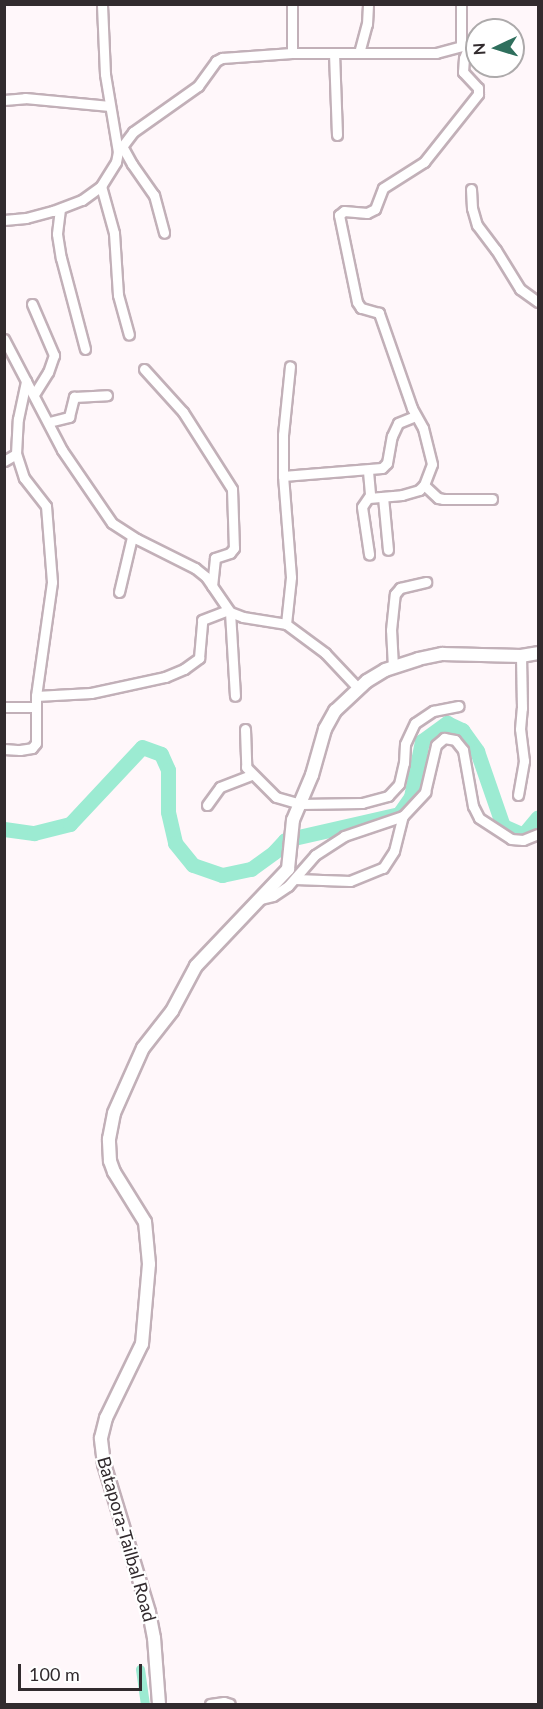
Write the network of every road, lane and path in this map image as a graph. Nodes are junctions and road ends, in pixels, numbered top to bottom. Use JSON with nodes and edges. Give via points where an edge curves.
{"nodes":[{"id":1,"x":102,"y":4,"type":"edge"},
{"id":2,"x":292,"y":4,"type":"edge"},
{"id":3,"x":368,"y":4,"type":"edge"},
{"id":4,"x":461,"y":4,"type":"edge"},
{"id":5,"x":465,"y":24,"type":"edge"},
{"id":6,"x":465,"y":44,"type":"edge"},
{"id":7,"x":292,"y":53,"type":"junction"},
{"id":8,"x":334,"y":53,"type":"junction"},
{"id":9,"x":359,"y":53,"type":"junction"},
{"id":10,"x":465,"y":55,"type":"edge"},
{"id":11,"x":465,"y":74,"type":"edge"},
{"id":12,"x":469,"y":78,"type":"edge"},
{"id":13,"x":4,"y":100,"type":"edge"},
{"id":14,"x":110,"y":106,"type":"junction"},
{"id":15,"x":337,"y":135,"type":"dead end"},
{"id":16,"x":120,"y":149,"type":"junction"},
{"id":17,"x":101,"y":186,"type":"junction"},
{"id":18,"x":471,"y":189,"type":"dead end"},
{"id":19,"x":60,"y":209,"type":"junction"},
{"id":20,"x":4,"y":220,"type":"edge"},
{"id":21,"x":164,"y":233,"type":"dead end"},
{"id":22,"x":538,"y":302,"type":"edge"},
{"id":23,"x":32,"y":304,"type":"dead end"},
{"id":24,"x":129,"y":335,"type":"dead end"},
{"id":25,"x":4,"y":339,"type":"edge"},
{"id":26,"x":85,"y":349,"type":"dead end"},
{"id":27,"x":290,"y":366,"type":"dead end"},
{"id":28,"x":144,"y":369,"type":"dead end"},
{"id":29,"x":26,"y":381,"type":"junction"},
{"id":30,"x":34,"y":394,"type":"junction"},
{"id":31,"x":107,"y":395,"type":"dead end"},
{"id":32,"x":415,"y":416,"type":"junction"},
{"id":33,"x":49,"y":422,"type":"junction"},
{"id":34,"x":16,"y":454,"type":"junction"},
{"id":35,"x":4,"y":461,"type":"edge"},
{"id":36,"x":368,"y":471,"type":"junction"},
{"id":37,"x":283,"y":476,"type":"junction"},
{"id":38,"x":424,"y":485,"type":"junction"},
{"id":39,"x":383,"y":497,"type":"junction"},
{"id":40,"x":369,"y":498,"type":"junction"},
{"id":41,"x":492,"y":499,"type":"dead end"},
{"id":42,"x":132,"y":537,"type":"junction"},
{"id":43,"x":388,"y":550,"type":"dead end"},
{"id":44,"x":369,"y":554,"type":"dead end"},
{"id":45,"x":426,"y":582,"type":"dead end"},
{"id":46,"x":212,"y":586,"type":"junction"},
{"id":47,"x":119,"y":592,"type":"dead end"},
{"id":48,"x":229,"y":611,"type":"junction"},
{"id":49,"x":286,"y":624,"type":"junction"},
{"id":50,"x":538,"y":653,"type":"edge"},
{"id":51,"x":521,"y":656,"type":"junction"},
{"id":52,"x":393,"y":667,"type":"junction"},
{"id":53,"x":358,"y":688,"type":"junction"},
{"id":54,"x":36,"y":696,"type":"junction"},
{"id":55,"x":235,"y":696,"type":"dead end"},
{"id":56,"x":459,"y":706,"type":"dead end"},
{"id":57,"x":4,"y":707,"type":"edge"},
{"id":58,"x":36,"y":707,"type":"junction"},
{"id":59,"x":245,"y":729,"type":"dead end"},
{"id":60,"x":4,"y":749,"type":"edge"},
{"id":61,"x":252,"y":775,"type":"junction"},
{"id":62,"x":518,"y":795,"type":"dead end"},
{"id":63,"x":300,"y":804,"type":"junction"},
{"id":64,"x":207,"y":805,"type":"dead end"},
{"id":65,"x":403,"y":816,"type":"junction"},
{"id":66,"x":538,"y":834,"type":"edge"},
{"id":67,"x":295,"y":879,"type":"junction"},
{"id":68,"x":256,"y":900,"type":"junction"},
{"id":69,"x":159,"y":1704,"type":"edge"},
{"id":70,"x":210,"y":1704,"type":"edge"},
{"id":71,"x":230,"y":1704,"type":"edge"}],
"edges":[{"from":1,"to":14,"type":"street"},
{"from":2,"to":7,"type":"street"},
{"from":3,"to":9,"type":"street"},
{"from":4,"to":5,"type":"street"},
{"from":6,"to":9,"type":"street","via":[[436,53]]},
{"from":7,"to":8,"type":"street"},
{"from":7,"to":16,"type":"street","via":[[216,61],[198,86],[133,132]]},
{"from":8,"to":9,"type":"street"},
{"from":8,"to":15,"type":"street"},
{"from":10,"to":11,"type":"street"},
{"from":12,"to":32,"type":"street","via":[[478,88],[478,94],[424,162],[383,188],[375,209],[367,213],[344,211],[339,215],[357,302],[361,308],[380,313]]},
{"from":13,"to":14,"type":"street","via":[[25,98]]},
{"from":14,"to":16,"type":"street"},
{"from":16,"to":17,"type":"street"},
{"from":16,"to":21,"type":"street","via":[[154,195]]},
{"from":17,"to":19,"type":"street"},
{"from":17,"to":24,"type":"street","via":[[114,233],[118,295]]},
{"from":18,"to":22,"type":"street","via":[[477,225],[520,289]]},
{"from":19,"to":20,"type":"street"},
{"from":19,"to":26,"type":"street","via":[[57,234],[61,258]]},
{"from":23,"to":30,"type":"street","via":[[54,355]]},
{"from":25,"to":29,"type":"street"},
{"from":27,"to":37,"type":"street"},
{"from":28,"to":46,"type":"street","via":[[183,412],[232,489],[234,548],[215,558]]},
{"from":29,"to":30,"type":"street"},
{"from":29,"to":34,"type":"street"},
{"from":30,"to":33,"type":"street"},
{"from":31,"to":33,"type":"street","via":[[74,397],[69,417]]},
{"from":32,"to":36,"type":"street","via":[[398,423],[385,466]]},
{"from":32,"to":38,"type":"street","via":[[423,428],[432,464]]},
{"from":33,"to":42,"type":"street","via":[[62,450],[102,511]]},
{"from":34,"to":35,"type":"street"},
{"from":34,"to":54,"type":"street","via":[[24,478],[45,503],[50,554],[51,582]]},
{"from":36,"to":37,"type":"street"},
{"from":36,"to":40,"type":"street"},
{"from":37,"to":49,"type":"street","via":[[291,577]]},
{"from":38,"to":39,"type":"street","via":[[411,493]]},
{"from":38,"to":41,"type":"street","via":[[438,498]]},
{"from":39,"to":40,"type":"street"},
{"from":39,"to":43,"type":"street"},
{"from":40,"to":44,"type":"street","via":[[362,507]]},
{"from":42,"to":46,"type":"street","via":[[195,567]]},
{"from":42,"to":47,"type":"street"},
{"from":45,"to":52,"type":"street","via":[[400,588],[395,594],[391,630]]},
{"from":46,"to":48,"type":"street"},
{"from":48,"to":49,"type":"street"},
{"from":48,"to":54,"type":"street","via":[[202,621],[199,658],[184,669],[91,693]]},
{"from":48,"to":55,"type":"street"},
{"from":49,"to":53,"type":"street","via":[[325,652]]},
{"from":50,"to":51,"type":"main road","name":"Batapora-Tailbal Road"},
{"from":51,"to":52,"type":"main road","name":"Batapora-Tailbal Road","via":[[442,654]]},
{"from":51,"to":62,"type":"street","via":[[520,729],[524,761]]},
{"from":52,"to":53,"type":"main road","name":"Batapora-Tailbal Road"},
{"from":53,"to":63,"type":"main road","name":"Batapora-Tailbal Road","via":[[329,720]]},
{"from":54,"to":58,"type":"street"},
{"from":56,"to":63,"type":"street","via":[[433,711],[415,723],[405,744],[399,784],[388,796],[362,803]]},
{"from":57,"to":58,"type":"street"},
{"from":58,"to":60,"type":"street","via":[[34,746]]},
{"from":59,"to":61,"type":"street","via":[[245,762]]},
{"from":61,"to":63,"type":"street","via":[[276,797]]},
{"from":61,"to":64,"type":"street","via":[[220,787]]},
{"from":63,"to":68,"type":"main road","name":"Batapora-Tailbal Road","via":[[293,820],[288,869]]},
{"from":65,"to":66,"type":"street","via":[[425,792],[436,746],[450,738],[463,750],[473,806],[479,818],[511,839],[523,840]]},
{"from":65,"to":67,"type":"street","via":[[344,836],[315,855]]},
{"from":65,"to":67,"type":"street","via":[[394,851],[383,868],[350,881]]},
{"from":67,"to":68,"type":"street","via":[[273,896]]},
{"from":68,"to":69,"type":"main road","name":"Batapora-Tailbal Road","via":[[205,953],[172,1011],[143,1048],[116,1107],[109,1139],[114,1172],[145,1222],[149,1264],[142,1344],[102,1428],[102,1453],[149,1612]]},
{"from":70,"to":71,"type":"street"}]}
